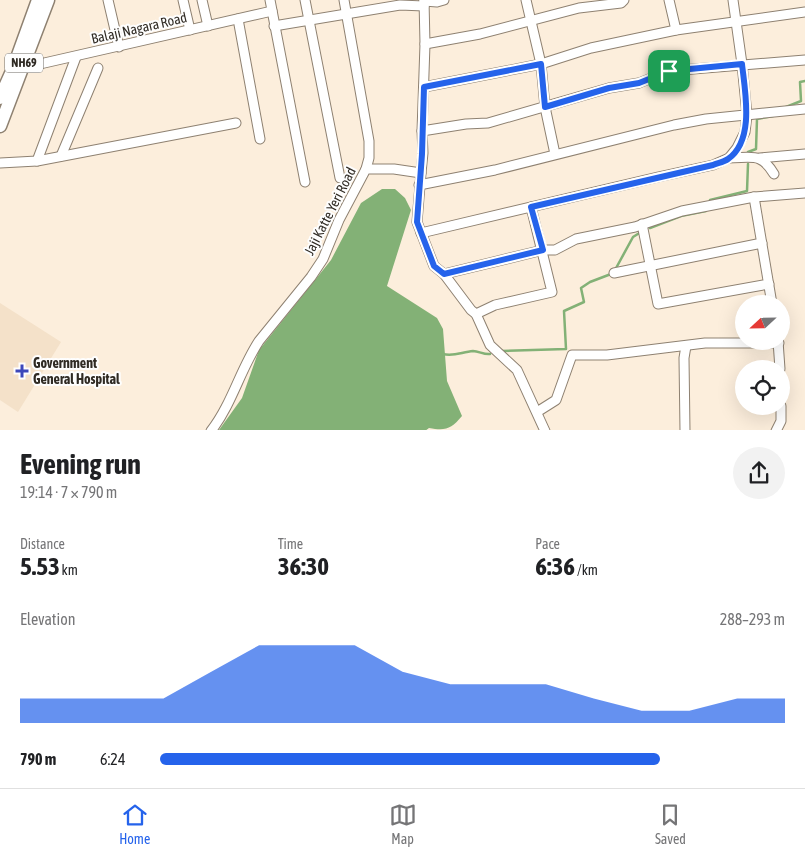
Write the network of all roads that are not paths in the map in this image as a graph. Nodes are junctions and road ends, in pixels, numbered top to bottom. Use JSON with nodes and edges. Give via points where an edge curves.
{"nodes":[{"id":1,"x":38,"y":0,"type":"edge"},
{"id":2,"x":48,"y":0,"type":"edge"},
{"id":3,"x":108,"y":0,"type":"edge"},
{"id":4,"x":183,"y":0,"type":"edge"},
{"id":5,"x":202,"y":0,"type":"edge"},
{"id":6,"x":270,"y":0,"type":"edge"},
{"id":7,"x":306,"y":0,"type":"edge"},
{"id":8,"x":344,"y":0,"type":"edge"},
{"id":9,"x":444,"y":0,"type":"edge"},
{"id":10,"x":526,"y":0,"type":"edge"},
{"id":11,"x":624,"y":0,"type":"edge"},
{"id":12,"x":669,"y":0,"type":"edge"},
{"id":13,"x":733,"y":0,"type":"edge"},
{"id":14,"x":424,"y":2,"type":"edge"},
{"id":15,"x":411,"y":3,"type":"edge"},
{"id":16,"x":272,"y":11,"type":"junction"},
{"id":17,"x":805,"y":12,"type":"edge"},
{"id":18,"x":346,"y":13,"type":"junction"},
{"id":19,"x":238,"y":19,"type":"junction"},
{"id":20,"x":309,"y":19,"type":"junction"},
{"id":21,"x":531,"y":22,"type":"junction"},
{"id":22,"x":736,"y":22,"type":"junction"},
{"id":23,"x":208,"y":26,"type":"junction"},
{"id":24,"x":274,"y":26,"type":"junction"},
{"id":25,"x":190,"y":30,"type":"junction"},
{"id":26,"x":676,"y":30,"type":"junction"},
{"id":27,"x":425,"y":44,"type":"junction"},
{"id":28,"x":119,"y":47,"type":"junction"},
{"id":29,"x":76,"y":57,"type":"junction"},
{"id":30,"x":805,"y":60,"type":"edge"},
{"id":31,"x":541,"y":64,"type":"junction"},
{"id":32,"x":742,"y":64,"type":"junction"},
{"id":33,"x":98,"y":68,"type":"dead end"},
{"id":34,"x":17,"y":69,"type":"junction"},
{"id":35,"x":424,"y":87,"type":"junction"},
{"id":36,"x":1,"y":92,"type":"edge"},
{"id":37,"x":545,"y":107,"type":"junction"},
{"id":38,"x":805,"y":109,"type":"edge"},
{"id":39,"x":747,"y":115,"type":"junction"},
{"id":40,"x":236,"y":123,"type":"dead end"},
{"id":41,"x":0,"y":126,"type":"edge"},
{"id":42,"x":422,"y":131,"type":"junction"},
{"id":43,"x":260,"y":139,"type":"dead end"},
{"id":44,"x":555,"y":154,"type":"junction"},
{"id":45,"x":805,"y":154,"type":"edge"},
{"id":46,"x":62,"y":156,"type":"junction"},
{"id":47,"x":729,"y":158,"type":"junction"},
{"id":48,"x":760,"y":158,"type":"junction"},
{"id":49,"x":37,"y":161,"type":"junction"},
{"id":50,"x":0,"y":163,"type":"edge"},
{"id":51,"x":366,"y":169,"type":"junction"},
{"id":52,"x":420,"y":174,"type":"junction"},
{"id":53,"x":774,"y":174,"type":"dead end"},
{"id":54,"x":340,"y":178,"type":"dead end"},
{"id":55,"x":305,"y":182,"type":"dead end"},
{"id":56,"x":419,"y":185,"type":"junction"},
{"id":57,"x":805,"y":194,"type":"edge"},
{"id":58,"x":754,"y":197,"type":"junction"},
{"id":59,"x":531,"y":207,"type":"junction"},
{"id":60,"x":642,"y":224,"type":"junction"},
{"id":61,"x":421,"y":233,"type":"junction"},
{"id":62,"x":762,"y":243,"type":"junction"},
{"id":63,"x":543,"y":250,"type":"junction"},
{"id":64,"x":650,"y":265,"type":"junction"},
{"id":65,"x":614,"y":272,"type":"dead end"},
{"id":66,"x":444,"y":274,"type":"junction"},
{"id":67,"x":769,"y":284,"type":"junction"},
{"id":68,"x":771,"y":295,"type":"edge"},
{"id":69,"x":476,"y":314,"type":"junction"},
{"id":70,"x":735,"y":343,"type":"edge"},
{"id":71,"x":686,"y":346,"type":"junction"},
{"id":72,"x":537,"y":412,"type":"junction"},
{"id":73,"x":782,"y":415,"type":"edge"},
{"id":74,"x":211,"y":430,"type":"edge"},
{"id":75,"x":545,"y":430,"type":"edge"},
{"id":76,"x":684,"y":430,"type":"edge"},
{"id":77,"x":776,"y":430,"type":"edge"}],
"edges":[{"from":1,"to":34,"type":"highway","number":"NH69"},
{"from":2,"to":34,"type":"highway","number":"NH69"},
{"from":3,"to":28,"type":"street"},
{"from":4,"to":25,"type":"street"},
{"from":5,"to":23,"type":"street"},
{"from":6,"to":16,"type":"street"},
{"from":7,"to":20,"type":"street","name":"Jaji Katte Yeri Road"},
{"from":8,"to":18,"type":"street"},
{"from":9,"to":14,"type":"street"},
{"from":10,"to":21,"type":"street"},
{"from":11,"to":21,"type":"street","via":[[578,8]]},
{"from":12,"to":26,"type":"street"},
{"from":13,"to":22,"type":"street"},
{"from":14,"to":15,"type":"street"},
{"from":14,"to":27,"type":"street"},
{"from":15,"to":18,"type":"street"},
{"from":16,"to":19,"type":"street","name":"Balaji Nagara Road"},
{"from":16,"to":24,"type":"street"},
{"from":17,"to":22,"type":"street"},
{"from":18,"to":20,"type":"street"},
{"from":18,"to":51,"type":"street","via":[[369,141]]},
{"from":19,"to":23,"type":"street","name":"Balaji Nagara Road"},
{"from":19,"to":43,"type":"street"},
{"from":20,"to":24,"type":"street"},
{"from":20,"to":54,"type":"street","name":"Jaji Katte Yeri Road"},
{"from":21,"to":27,"type":"street"},
{"from":21,"to":31,"type":"street"},
{"from":22,"to":26,"type":"street"},
{"from":22,"to":32,"type":"street"},
{"from":23,"to":25,"type":"street","name":"Balaji Nagara Road"},
{"from":24,"to":55,"type":"street"},
{"from":25,"to":28,"type":"street","name":"Balaji Nagara Road"},
{"from":26,"to":31,"type":"street","via":[[592,48]]},
{"from":27,"to":35,"type":"street"},
{"from":28,"to":29,"type":"street","name":"Balaji Nagara Road"},
{"from":29,"to":34,"type":"street","name":"Balaji Nagara Road"},
{"from":29,"to":49,"type":"street"},
{"from":30,"to":32,"type":"street"},
{"from":31,"to":35,"type":"street"},
{"from":31,"to":37,"type":"street"},
{"from":32,"to":37,"type":"street","via":[[669,71],[639,83],[609,88]]},
{"from":32,"to":39,"type":"street"},
{"from":33,"to":46,"type":"street"},
{"from":34,"to":36,"type":"highway","number":"NH69"},
{"from":34,"to":41,"type":"highway","number":"NH69"},
{"from":35,"to":42,"type":"street"},
{"from":37,"to":42,"type":"street","via":[[488,122]]},
{"from":37,"to":44,"type":"street"},
{"from":38,"to":39,"type":"street"},
{"from":39,"to":44,"type":"street","via":[[674,125]]},
{"from":39,"to":47,"type":"street","via":[[745,132]]},
{"from":40,"to":46,"type":"street"},
{"from":42,"to":52,"type":"street"},
{"from":44,"to":56,"type":"street"},
{"from":45,"to":48,"type":"street"},
{"from":46,"to":49,"type":"street"},
{"from":47,"to":48,"type":"street"},
{"from":47,"to":59,"type":"street","via":[[713,165]]},
{"from":48,"to":53,"type":"street"},
{"from":49,"to":50,"type":"street"},
{"from":51,"to":52,"type":"street","name":"Jaji Katte Yeri Road","via":[[394,169]]},
{"from":51,"to":74,"type":"street","name":"Jaji Katte Yeri Road","via":[[322,259],[259,341],[235,391]]},
{"from":52,"to":56,"type":"street"},
{"from":56,"to":61,"type":"street","via":[[417,222]]},
{"from":57,"to":58,"type":"street"},
{"from":58,"to":60,"type":"street","via":[[682,211]]},
{"from":58,"to":62,"type":"street"},
{"from":59,"to":61,"type":"street"},
{"from":59,"to":63,"type":"street"},
{"from":60,"to":63,"type":"street","via":[[576,239],[555,250]]},
{"from":60,"to":64,"type":"street"},
{"from":61,"to":66,"type":"street","via":[[434,266]]},
{"from":62,"to":64,"type":"street"},
{"from":62,"to":67,"type":"street"},
{"from":63,"to":66,"type":"street"},
{"from":63,"to":69,"type":"street","via":[[552,292],[495,305]]},
{"from":64,"to":65,"type":"street"},
{"from":64,"to":67,"type":"street","via":[[658,304]]},
{"from":66,"to":69,"type":"street"},
{"from":67,"to":68,"type":"street"},
{"from":69,"to":72,"type":"street","via":[[490,345],[517,370]]},
{"from":70,"to":71,"type":"street"},
{"from":71,"to":72,"type":"street","via":[[607,355],[572,355],[556,400]]},
{"from":71,"to":76,"type":"street"},
{"from":72,"to":75,"type":"street"},
{"from":73,"to":77,"type":"street"}]}
